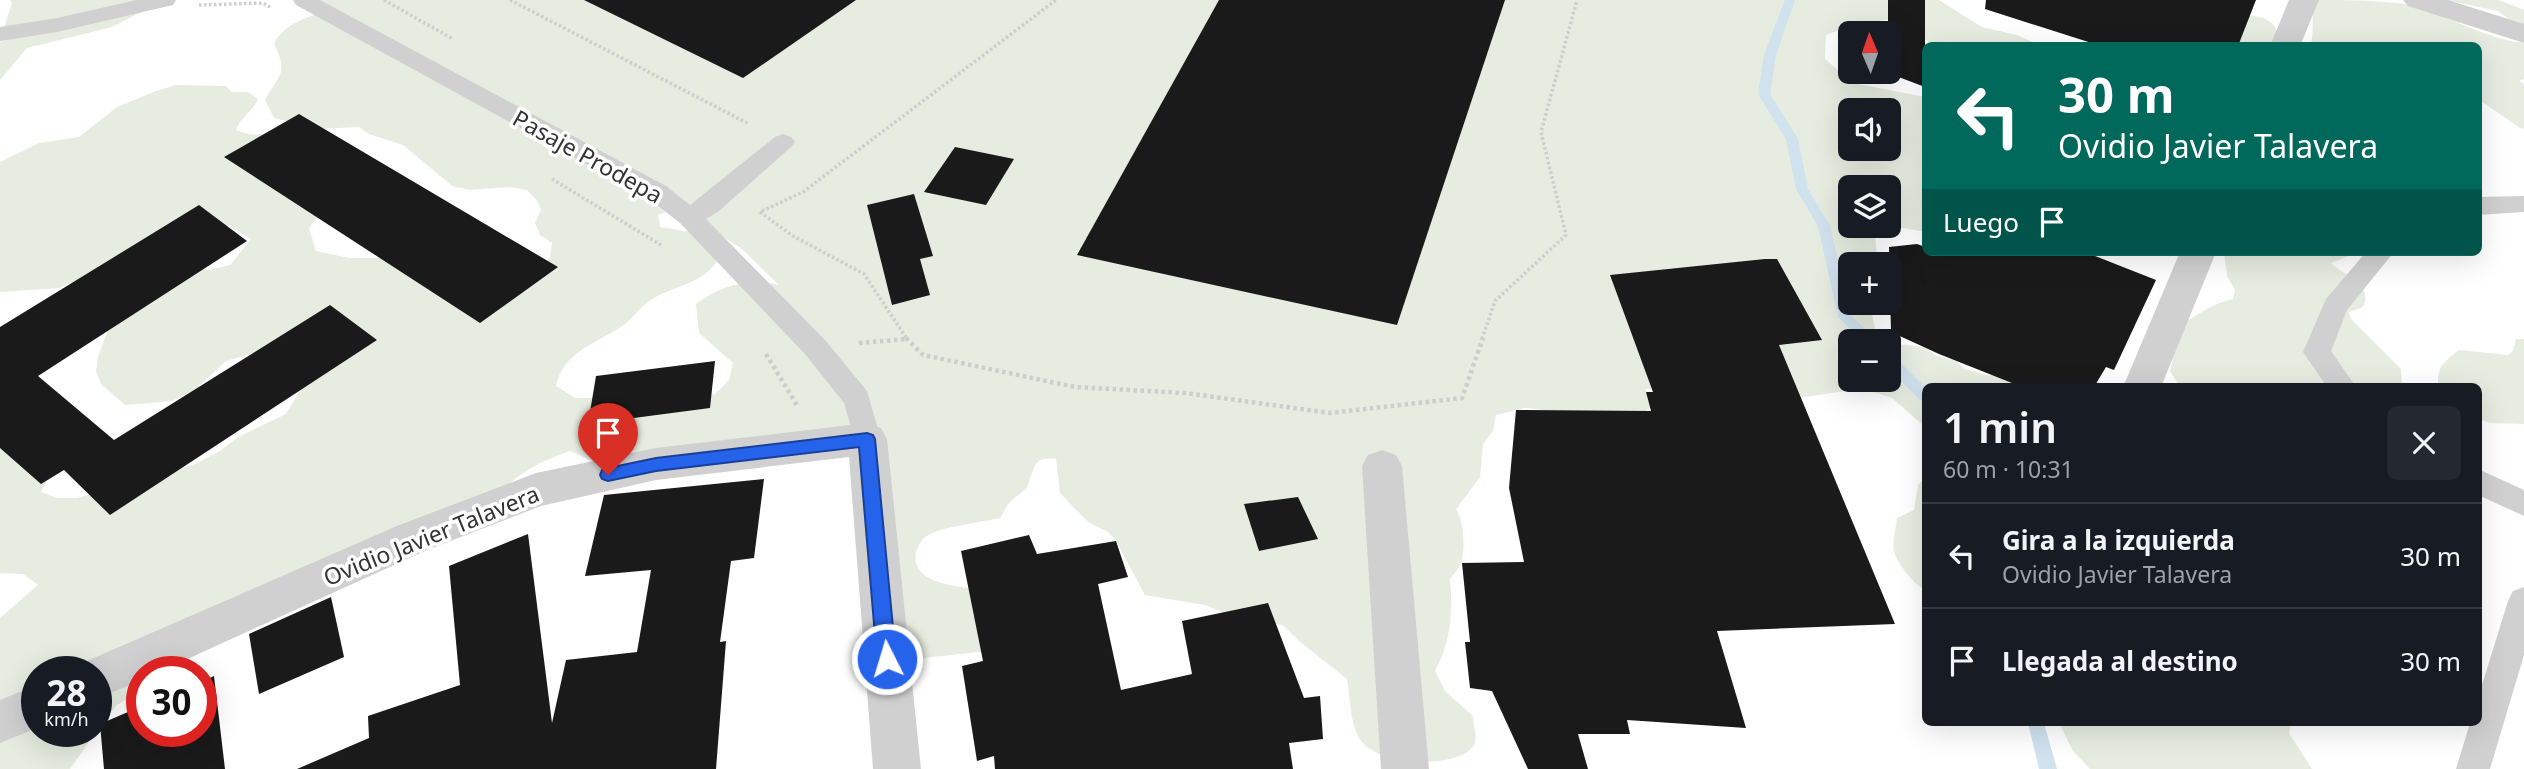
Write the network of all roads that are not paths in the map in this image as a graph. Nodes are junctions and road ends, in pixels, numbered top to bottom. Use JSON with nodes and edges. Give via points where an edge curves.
{"nodes":[{"id":1,"x":165,"y":0,"type":"edge"},
{"id":2,"x":304,"y":0,"type":"edge"},
{"id":3,"x":2304,"y":0,"type":"edge"},
{"id":4,"x":2418,"y":0,"type":"edge"},
{"id":5,"x":0,"y":34,"type":"edge"},
{"id":6,"x":2524,"y":34,"type":"edge"},
{"id":7,"x":2287,"y":42,"type":"edge"},
{"id":8,"x":783,"y":142,"type":"road end"},
{"id":9,"x":2524,"y":204,"type":"edge"},
{"id":10,"x":2482,"y":206,"type":"edge"},
{"id":11,"x":700,"y":211,"type":"junction"},
{"id":12,"x":2196,"y":256,"type":"edge"},
{"id":13,"x":2378,"y":256,"type":"edge"},
{"id":14,"x":2144,"y":383,"type":"edge"},
{"id":15,"x":2339,"y":383,"type":"edge"},
{"id":16,"x":846,"y":441,"type":"junction"},
{"id":17,"x":1382,"y":466,"type":"dead end"},
{"id":18,"x":2482,"y":483,"type":"edge"},
{"id":19,"x":2524,"y":504,"type":"edge"},
{"id":20,"x":2524,"y":601,"type":"edge"},
{"id":21,"x":112,"y":672,"type":"edge"},
{"id":22,"x":21,"y":713,"type":"edge"},
{"id":23,"x":0,"y":722,"type":"edge"},
{"id":24,"x":897,"y":769,"type":"edge"},
{"id":25,"x":1405,"y":769,"type":"edge"},
{"id":26,"x":2473,"y":769,"type":"edge"}],
"edges":[{"from":1,"to":5,"type":"lane"},
{"from":2,"to":11,"type":"lane","name":"Pasaje Prodepa"},
{"from":3,"to":7,"type":"street"},
{"from":4,"to":6,"type":"street"},
{"from":8,"to":11,"type":"lane"},
{"from":9,"to":10,"type":"lane"},
{"from":11,"to":16,"type":"lane","name":"Pasaje Prodepa","via":[[857,399]]},
{"from":12,"to":14,"type":"street"},
{"from":13,"to":15,"type":"lane","via":[[2335,306],[2317,352]]},
{"from":16,"to":21,"type":"street","name":"Ovidio Javier Talavera","via":[[656,464],[536,490],[412,538]]},
{"from":16,"to":24,"type":"street"},
{"from":17,"to":25,"type":"street"},
{"from":18,"to":19,"type":"lane"},
{"from":20,"to":26,"type":"lane"},
{"from":22,"to":23,"type":"street"}]}
